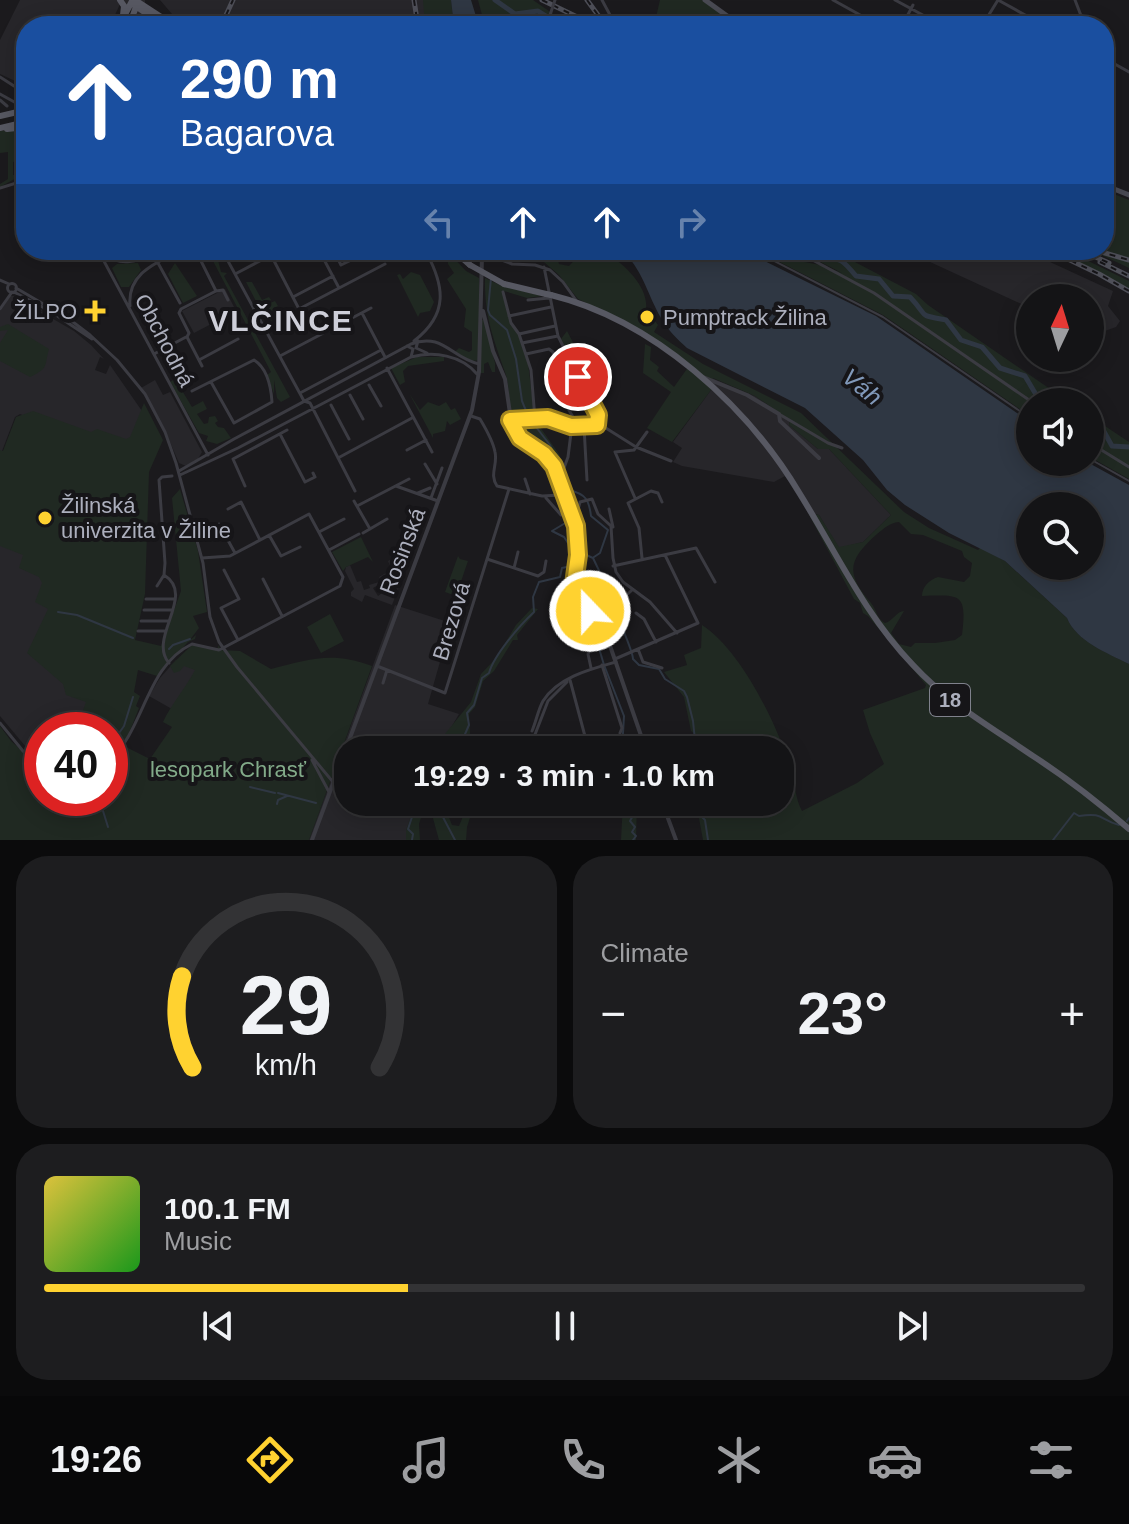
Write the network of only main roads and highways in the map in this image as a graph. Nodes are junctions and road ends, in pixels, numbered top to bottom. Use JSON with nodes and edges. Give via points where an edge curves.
{"nodes":[{"id":1,"x":705,"y":0,"type":"edge"},
{"id":2,"x":133,"y":1,"type":"edge"},
{"id":3,"x":155,"y":16,"type":"edge"},
{"id":4,"x":727,"y":16,"type":"edge"},
{"id":5,"x":464,"y":260,"type":"edge"},
{"id":6,"x":1129,"y":829,"type":"edge"}],
"edges":[{"from":1,"to":4,"type":"main road"},
{"from":2,"to":3,"type":"main road"},
{"from":5,"to":6,"type":"main road","number":"18","bridge":true,"via":[[504,288],[566,299],[623,323],[701,376],[780,463],[868,610],[907,659],[959,707]]}]}
